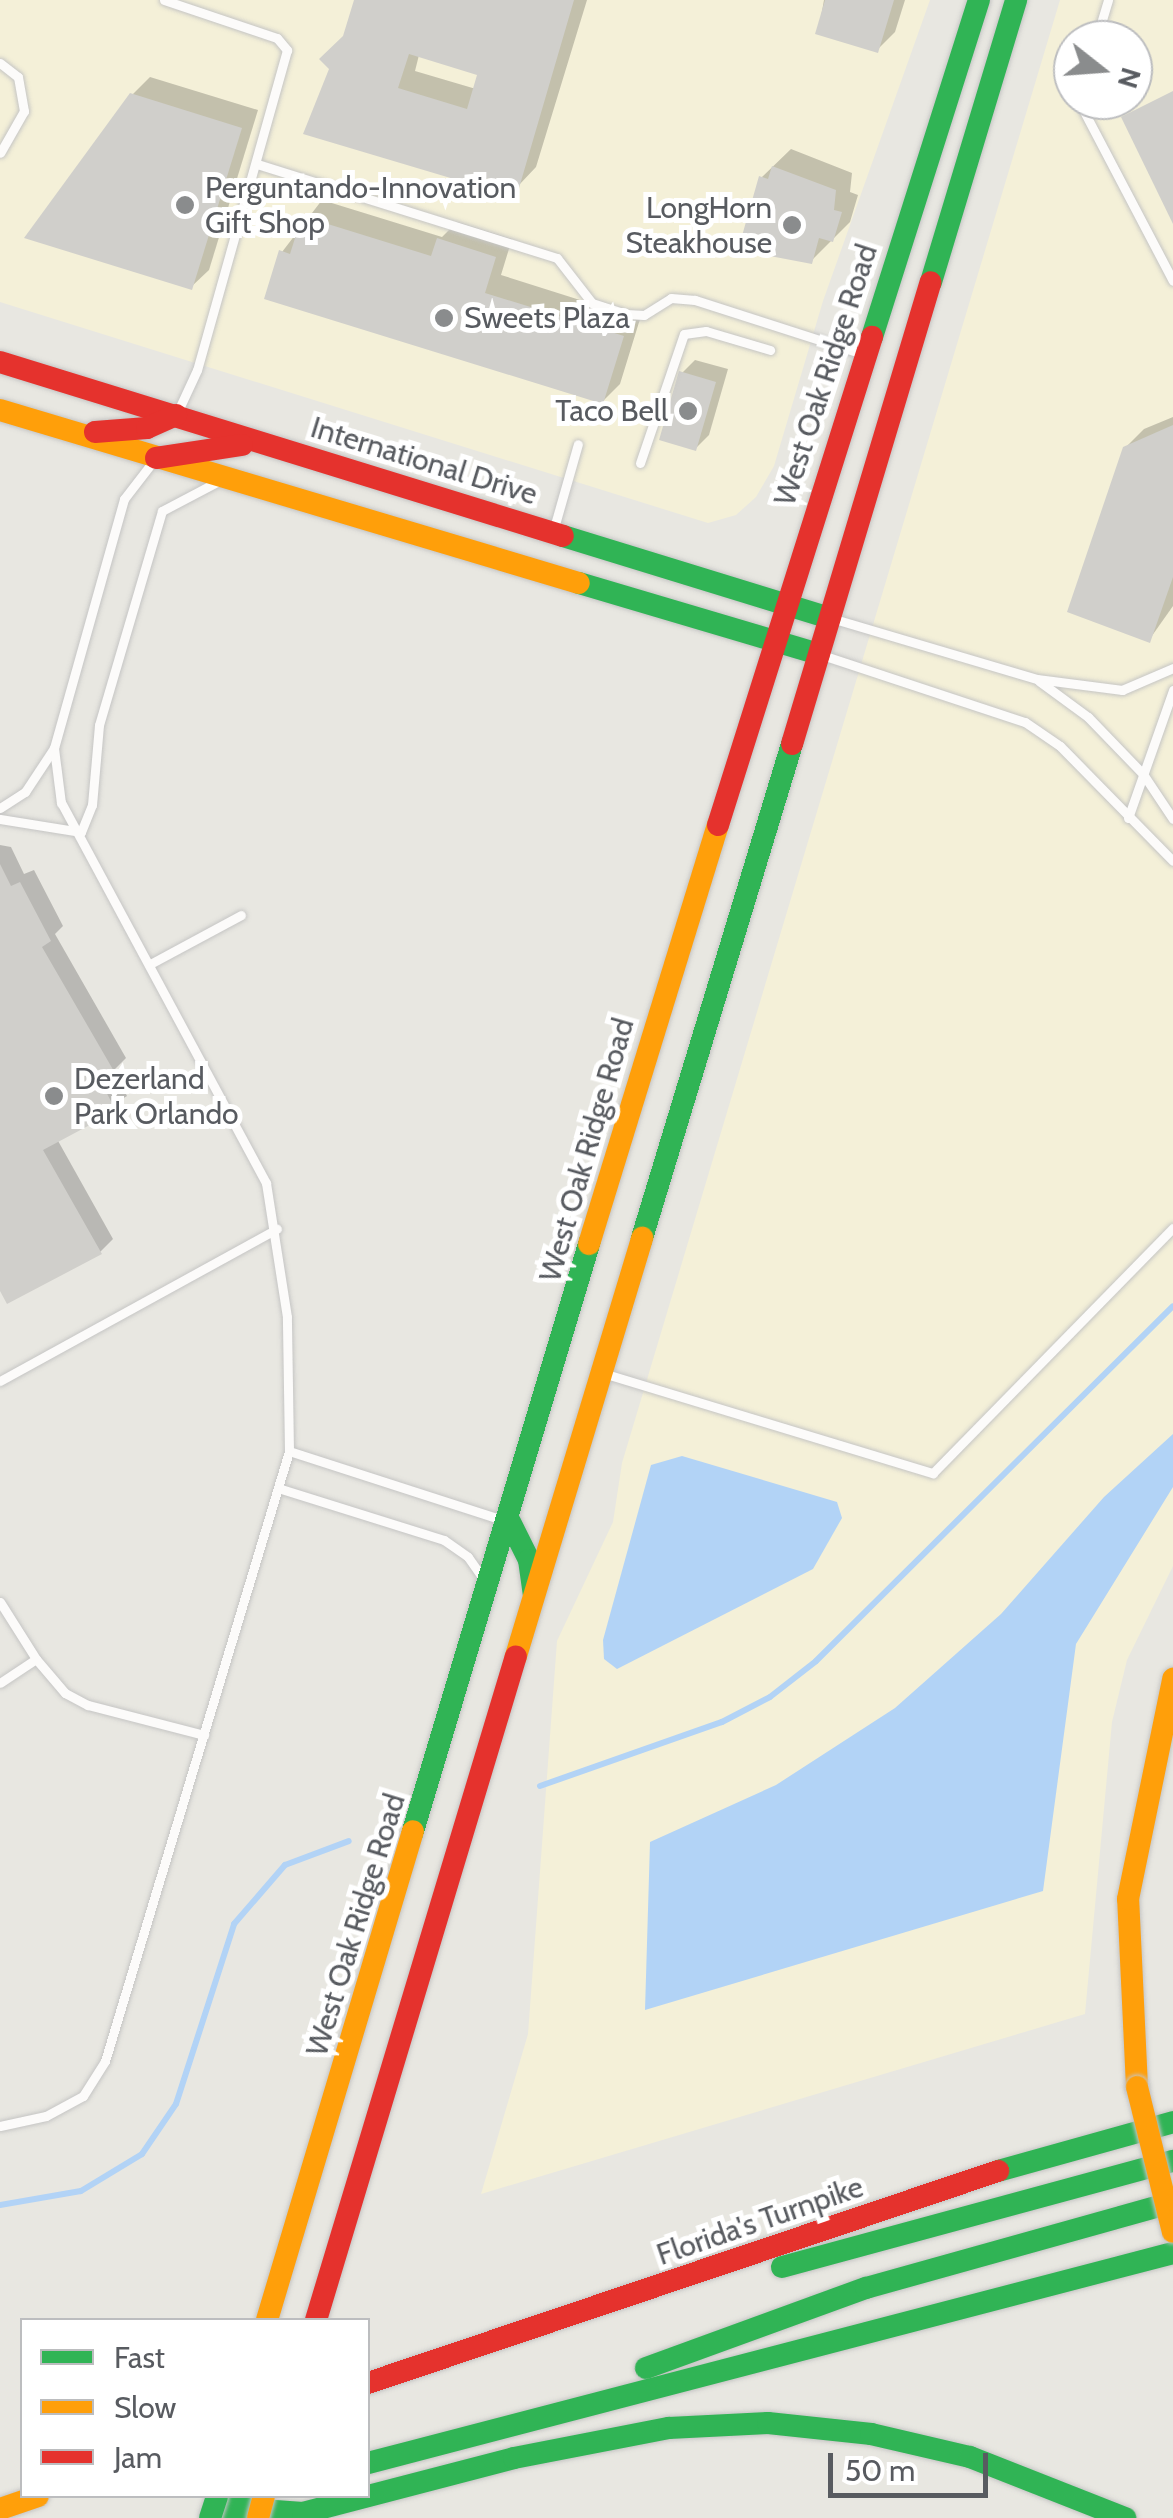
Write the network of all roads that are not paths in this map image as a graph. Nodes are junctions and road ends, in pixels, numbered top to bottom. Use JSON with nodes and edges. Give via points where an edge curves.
{"nodes":[{"id":1,"x":164,"y":0,"type":"edge"},
{"id":2,"x":979,"y":0,"type":"edge"},
{"id":3,"x":1016,"y":0,"type":"edge"},
{"id":4,"x":0,"y":63,"type":"edge"},
{"id":5,"x":1088,"y":120,"type":"edge"},
{"id":6,"x":0,"y":152,"type":"edge"},
{"id":7,"x":257,"y":164,"type":"junction"},
{"id":8,"x":1173,"y":281,"type":"edge"},
{"id":9,"x":770,"y":350,"type":"dead end"},
{"id":10,"x":864,"y":354,"type":"junction"},
{"id":11,"x":0,"y":362,"type":"edge"},
{"id":12,"x":0,"y":410,"type":"edge"},
{"id":13,"x":176,"y":415,"type":"junction"},
{"id":14,"x":70,"y":431,"type":"junction"},
{"id":15,"x":578,"y":444,"type":"dead end"},
{"id":16,"x":272,"y":446,"type":"junction"},
{"id":17,"x":156,"y":458,"type":"junction"},
{"id":18,"x":640,"y":463,"type":"dead end"},
{"id":19,"x":224,"y":478,"type":"junction"},
{"id":20,"x":552,"y":531,"type":"junction"},
{"id":21,"x":785,"y":604,"type":"junction"},
{"id":22,"x":830,"y":618,"type":"junction"},
{"id":23,"x":774,"y":639,"type":"junction"},
{"id":24,"x":819,"y":654,"type":"junction"},
{"id":25,"x":1173,"y":668,"type":"edge"},
{"id":26,"x":1036,"y":680,"type":"junction"},
{"id":27,"x":1173,"y":690,"type":"edge"},
{"id":28,"x":54,"y":748,"type":"junction"},
{"id":29,"x":1143,"y":774,"type":"junction"},
{"id":30,"x":0,"y":808,"type":"edge"},
{"id":31,"x":1128,"y":818,"type":"junction"},
{"id":32,"x":0,"y":819,"type":"edge"},
{"id":33,"x":1173,"y":819,"type":"edge"},
{"id":34,"x":81,"y":832,"type":"junction"},
{"id":35,"x":1173,"y":861,"type":"edge"},
{"id":36,"x":241,"y":914,"type":"dead end"},
{"id":37,"x":152,"y":964,"type":"junction"},
{"id":38,"x":1173,"y":1228,"type":"edge"},
{"id":39,"x":277,"y":1229,"type":"junction"},
{"id":40,"x":600,"y":1372,"type":"junction"},
{"id":41,"x":0,"y":1381,"type":"edge"},
{"id":42,"x":289,"y":1452,"type":"junction"},
{"id":43,"x":278,"y":1488,"type":"junction"},
{"id":44,"x":510,"y":1522,"type":"junction"},
{"id":45,"x":490,"y":1586,"type":"junction"},
{"id":46,"x":0,"y":1602,"type":"edge"},
{"id":47,"x":535,"y":1604,"type":"junction"},
{"id":48,"x":36,"y":1659,"type":"junction"},
{"id":49,"x":1173,"y":1679,"type":"edge"},
{"id":50,"x":0,"y":1683,"type":"edge"},
{"id":51,"x":204,"y":1735,"type":"junction"},
{"id":52,"x":1173,"y":2110,"type":"edge"},
{"id":53,"x":1173,"y":2122,"type":"edge"},
{"id":54,"x":0,"y":2126,"type":"edge"},
{"id":55,"x":1173,"y":2161,"type":"edge"},
{"id":56,"x":1016,"y":2165,"type":"junction"},
{"id":57,"x":1173,"y":2202,"type":"edge"},
{"id":58,"x":1173,"y":2232,"type":"edge"},
{"id":59,"x":1173,"y":2253,"type":"edge"},
{"id":60,"x":268,"y":2318,"type":"edge"},
{"id":61,"x":317,"y":2318,"type":"edge"},
{"id":62,"x":445,"y":2358,"type":"junction"},
{"id":63,"x":370,"y":2383,"type":"edge"},
{"id":64,"x":468,"y":2432,"type":"junction"},
{"id":65,"x":370,"y":2463,"type":"edge"},
{"id":66,"x":370,"y":2497,"type":"edge"},
{"id":67,"x":32,"y":2498,"type":"edge"},
{"id":68,"x":254,"y":2498,"type":"edge"},
{"id":69,"x":367,"y":2498,"type":"edge"},
{"id":70,"x":216,"y":2507,"type":"edge"},
{"id":71,"x":0,"y":2509,"type":"edge"},
{"id":72,"x":192,"y":2518,"type":"edge"},
{"id":73,"x":1125,"y":2518,"type":"edge"}],
"edges":[{"from":1,"to":7,"type":"lane","via":[[277,38],[287,50]]},
{"from":2,"to":10,"type":"main road","name":"West Oak Ridge Road"},
{"from":3,"to":22,"type":"main road"},
{"from":4,"to":6,"type":"lane","via":[[18,76],[24,111]]},
{"from":5,"to":8,"type":"lane"},
{"from":7,"to":10,"type":"lane","via":[[557,258],[592,302],[626,314],[644,315],[671,298],[695,300]]},
{"from":7,"to":13,"type":"lane","via":[[197,370]]},
{"from":9,"to":18,"type":"lane","via":[[706,331],[684,334]]},
{"from":10,"to":21,"type":"main road","name":"West Oak Ridge Road"},
{"from":11,"to":13,"type":"main road","name":"International Drive"},
{"from":12,"to":14,"type":"main road"},
{"from":13,"to":14,"type":"main road","via":[[147,428]]},
{"from":13,"to":16,"type":"main road","name":"International Drive"},
{"from":14,"to":17,"type":"main road"},
{"from":15,"to":20,"type":"lane"},
{"from":16,"to":17,"type":"main road","via":[[217,444]]},
{"from":16,"to":20,"type":"main road","name":"International Drive"},
{"from":17,"to":19,"type":"main road"},
{"from":17,"to":28,"type":"lane","via":[[124,499]]},
{"from":19,"to":23,"type":"main road"},
{"from":19,"to":34,"type":"lane","via":[[162,511],[104,708],[92,805]]},
{"from":20,"to":21,"type":"main road","name":"International Drive"},
{"from":21,"to":22,"type":"main road","name":"International Drive"},
{"from":21,"to":23,"type":"main road","name":"West Oak Ridge Road"},
{"from":22,"to":24,"type":"main road"},
{"from":22,"to":26,"type":"lane"},
{"from":23,"to":24,"type":"main road"},
{"from":23,"to":44,"type":"main road","name":"West Oak Ridge Road"},
{"from":24,"to":31,"type":"lane","via":[[1026,722],[1060,746]]},
{"from":24,"to":40,"type":"main road"},
{"from":25,"to":26,"type":"lane","via":[[1122,690]]},
{"from":26,"to":29,"type":"lane","via":[[1088,717]]},
{"from":27,"to":29,"type":"lane"},
{"from":28,"to":30,"type":"lane","via":[[25,792]]},
{"from":28,"to":34,"type":"lane","via":[[61,803]]},
{"from":29,"to":31,"type":"lane"},
{"from":29,"to":33,"type":"lane"},
{"from":31,"to":35,"type":"lane"},
{"from":32,"to":34,"type":"lane"},
{"from":34,"to":37,"type":"lane"},
{"from":36,"to":37,"type":"lane"},
{"from":37,"to":39,"type":"lane","via":[[250,1148]]},
{"from":38,"to":40,"type":"lane","via":[[933,1473]]},
{"from":39,"to":41,"type":"lane"},
{"from":39,"to":42,"type":"lane","via":[[287,1317]]},
{"from":40,"to":47,"type":"main road"},
{"from":42,"to":43,"type":"lane"},
{"from":42,"to":44,"type":"lane"},
{"from":43,"to":45,"type":"lane","via":[[444,1540]]},
{"from":43,"to":51,"type":"lane"},
{"from":44,"to":45,"type":"main road","name":"West Oak Ridge Road"},
{"from":44,"to":47,"type":"main road","via":[[529,1560]]},
{"from":45,"to":60,"type":"main road","name":"West Oak Ridge Road"},
{"from":46,"to":48,"type":"lane"},
{"from":47,"to":61,"type":"main road"},
{"from":48,"to":50,"type":"lane"},
{"from":48,"to":51,"type":"lane","via":[[65,1693],[88,1706]]},
{"from":49,"to":58,"type":"main road","bridge":true,"via":[[1128,1899],[1137,2088]]},
{"from":51,"to":54,"type":"lane","via":[[105,2061],[83,2096],[46,2116]]},
{"from":52,"to":56,"type":"main road"},
{"from":53,"to":56,"type":"main road","name":"Florida's Turnpike"},
{"from":55,"to":62,"type":"main road"},
{"from":56,"to":62,"type":"main road","name":"Florida's Turnpike"},
{"from":57,"to":64,"type":"main road","via":[[866,2288]]},
{"from":59,"to":64,"type":"main road"},
{"from":62,"to":63,"type":"main road","name":"Florida's Turnpike"},
{"from":64,"to":65,"type":"main road"},
{"from":66,"to":73,"type":"main road","via":[[650,2432],[768,2423],[871,2434],[970,2457]]},
{"from":67,"to":71,"type":"main road"},
{"from":68,"to":70,"type":"main road"},
{"from":69,"to":70,"type":"main road","via":[[303,2513]]},
{"from":70,"to":72,"type":"main road"}]}
